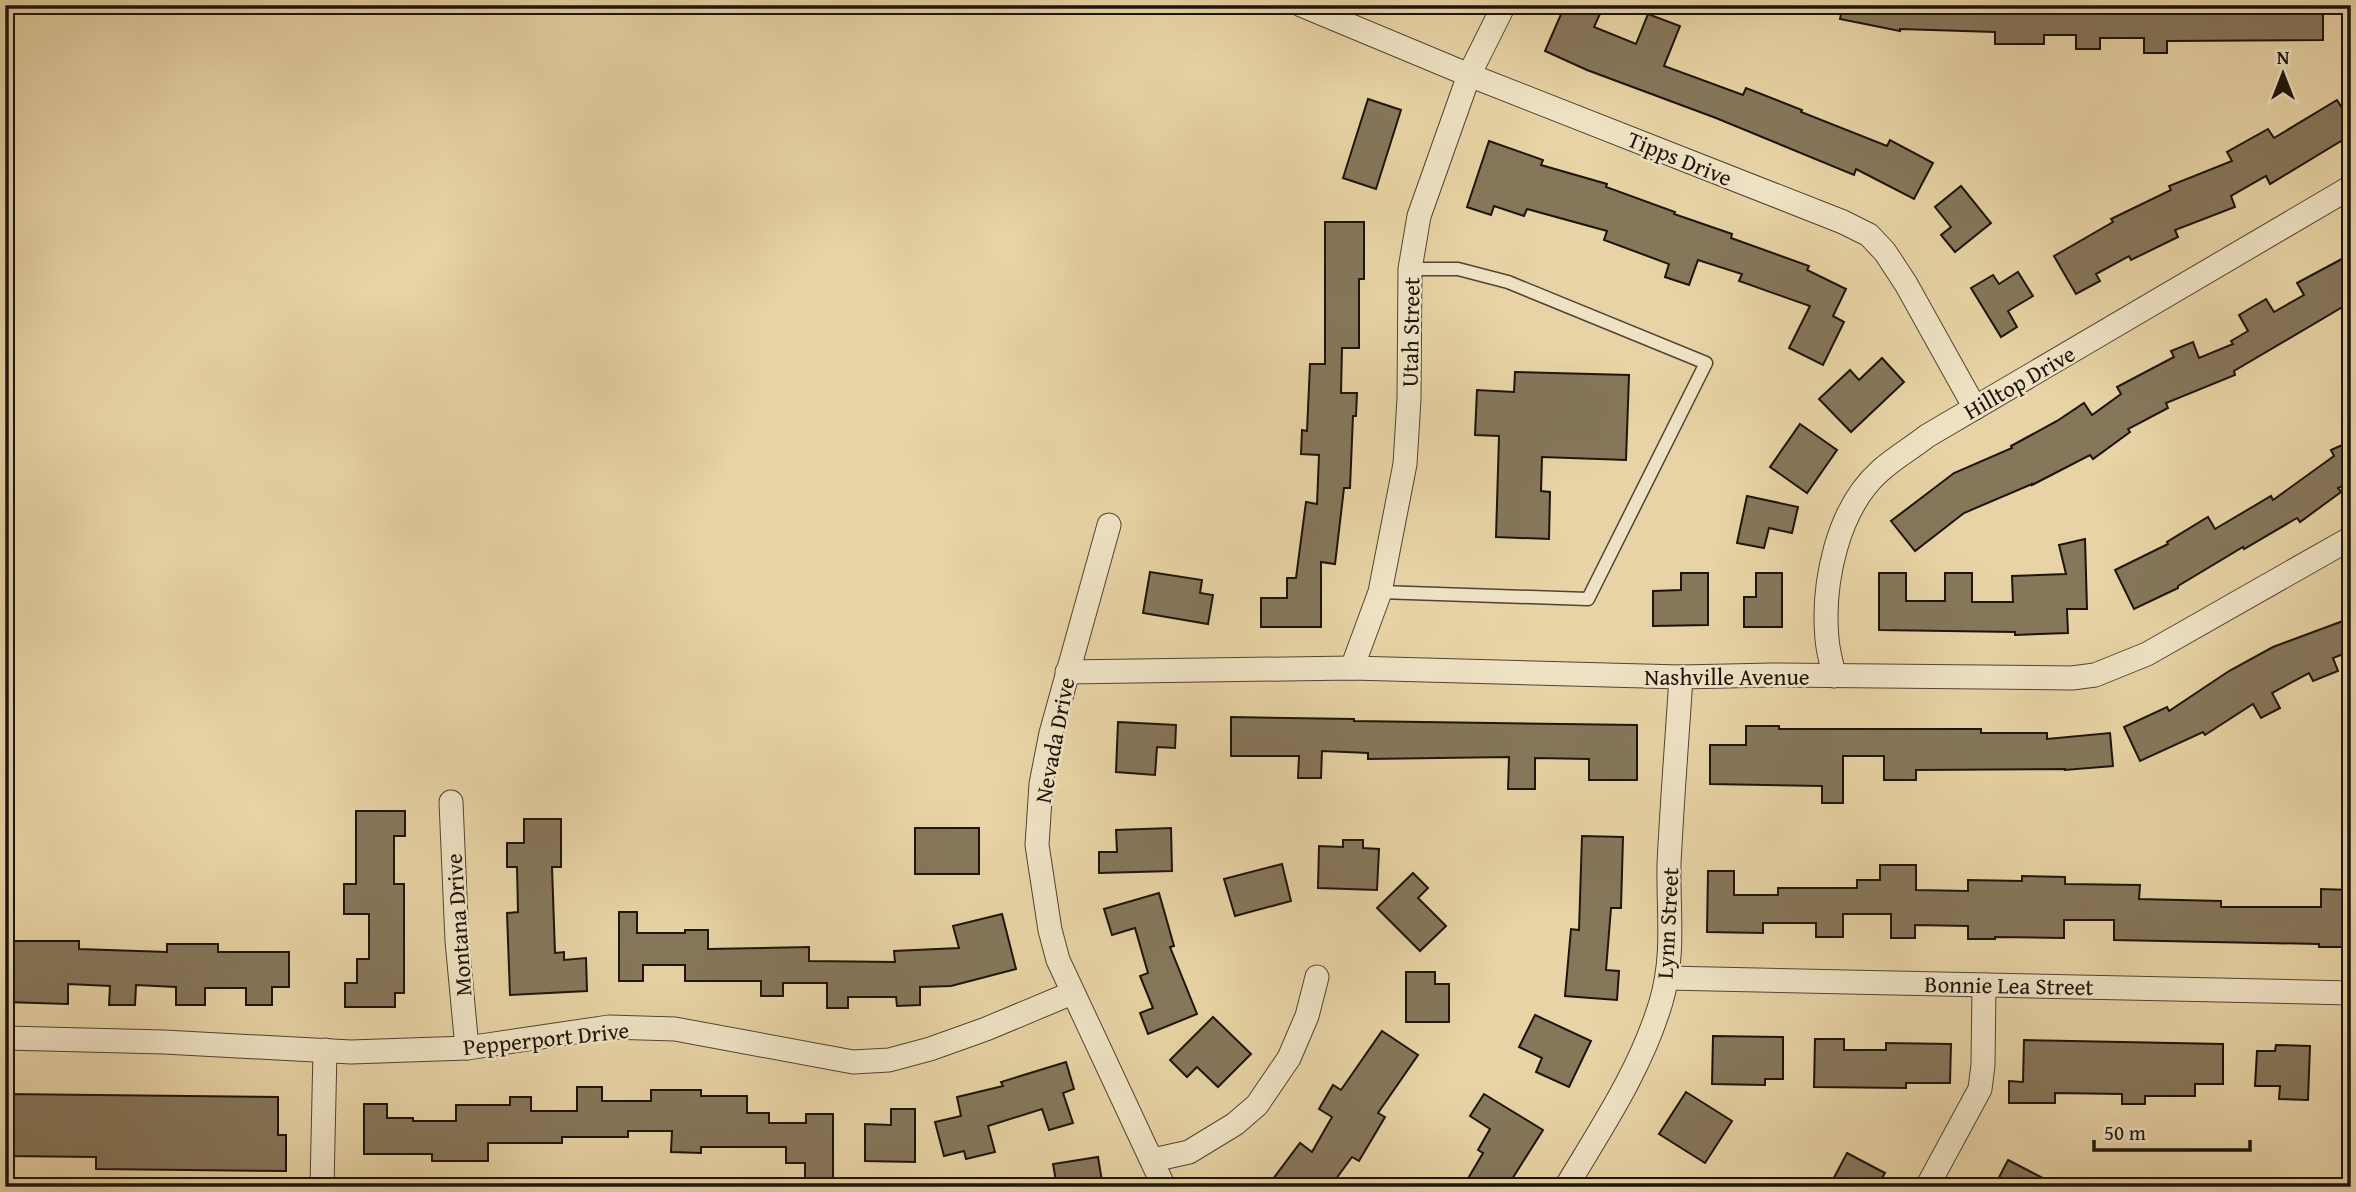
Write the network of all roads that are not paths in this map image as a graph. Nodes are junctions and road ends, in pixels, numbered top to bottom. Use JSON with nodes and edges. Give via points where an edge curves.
{"nodes":[{"id":1,"x":1301,"y":5,"type":"edge"},
{"id":2,"x":1504,"y":5,"type":"edge"},
{"id":3,"x":1469,"y":75,"type":"junction"},
{"id":4,"x":2351,"y":187,"type":"edge"},
{"id":5,"x":1410,"y":269,"type":"junction"},
{"id":6,"x":1975,"y":408,"type":"junction"},
{"id":7,"x":1109,"y":525,"type":"dead end"},
{"id":8,"x":2351,"y":538,"type":"edge"},
{"id":9,"x":1380,"y":593,"type":"junction"},
{"id":10,"x":1352,"y":668,"type":"junction"},
{"id":11,"x":1068,"y":672,"type":"junction"},
{"id":12,"x":1834,"y":676,"type":"junction"},
{"id":13,"x":1681,"y":677,"type":"junction"},
{"id":14,"x":451,"y":802,"type":"dead end"},
{"id":15,"x":1317,"y":977,"type":"dead end"},
{"id":16,"x":1667,"y":978,"type":"junction"},
{"id":17,"x":1984,"y":985,"type":"junction"},
{"id":18,"x":1072,"y":993,"type":"junction"},
{"id":19,"x":2351,"y":993,"type":"edge"},
{"id":20,"x":5,"y":1038,"type":"edge"},
{"id":21,"x":467,"y":1048,"type":"junction"},
{"id":22,"x":325,"y":1050,"type":"junction"},
{"id":23,"x":1153,"y":1160,"type":"junction"},
{"id":24,"x":322,"y":1187,"type":"edge"},
{"id":25,"x":1164,"y":1187,"type":"edge"},
{"id":26,"x":1566,"y":1187,"type":"edge"},
{"id":27,"x":1927,"y":1187,"type":"edge"}],
"edges":[{"from":1,"to":3,"type":"street","name":"Tipps Drive"},
{"from":2,"to":3,"type":"street","name":"Utah Street"},
{"from":3,"to":5,"type":"street","name":"Utah Street","via":[[1419,216]]},
{"from":3,"to":6,"type":"street","name":"Tipps Drive","via":[[1869,235],[1906,284]]},
{"from":4,"to":6,"type":"street","name":"Hilltop Drive"},
{"from":5,"to":9,"type":"street","name":"Utah Street","via":[[1405,464]]},
{"from":5,"to":9,"type":"lane","via":[[1458,269],[1508,282],[1706,363],[1588,599]]},
{"from":6,"to":12,"type":"street","name":"Hilltop Drive","via":[[1878,472],[1843,527],[1832,558],[1826,611]]},
{"from":7,"to":11,"type":"street","name":"Nevada Drive"},
{"from":8,"to":12,"type":"street","name":"Nashville Avenue","via":[[2147,654],[2095,676]]},
{"from":9,"to":10,"type":"street","name":"Utah Street"},
{"from":10,"to":11,"type":"street","name":"Nashville Avenue"},
{"from":10,"to":13,"type":"street","name":"Nashville Avenue"},
{"from":11,"to":18,"type":"street","name":"Nevada Drive","via":[[1041,784],[1037,845],[1050,930]]},
{"from":12,"to":13,"type":"street","name":"Nashville Avenue"},
{"from":13,"to":16,"type":"street","name":"Lynn Street"},
{"from":14,"to":21,"type":"street","name":"Montana Drive"},
{"from":15,"to":23,"type":"street","via":[[1289,1058],[1257,1105],[1189,1152]]},
{"from":16,"to":17,"type":"street","name":"Bonnie Lea Street"},
{"from":16,"to":26,"type":"street","name":"Lynn Street","via":[[1632,1077]]},
{"from":17,"to":19,"type":"street","name":"Bonnie Lea Street"},
{"from":17,"to":27,"type":"street","via":[[1980,1089]]},
{"from":18,"to":21,"type":"street","name":"Pepperport Drive","via":[[986,1029],[889,1060],[853,1062],[675,1029],[609,1027]]},
{"from":18,"to":23,"type":"street","name":"Nevada Drive"},
{"from":20,"to":22,"type":"street","name":"Pepperport Drive"},
{"from":21,"to":22,"type":"street","name":"Pepperport Drive"},
{"from":22,"to":24,"type":"street"},
{"from":23,"to":25,"type":"street","name":"Nevada Drive"}]}
